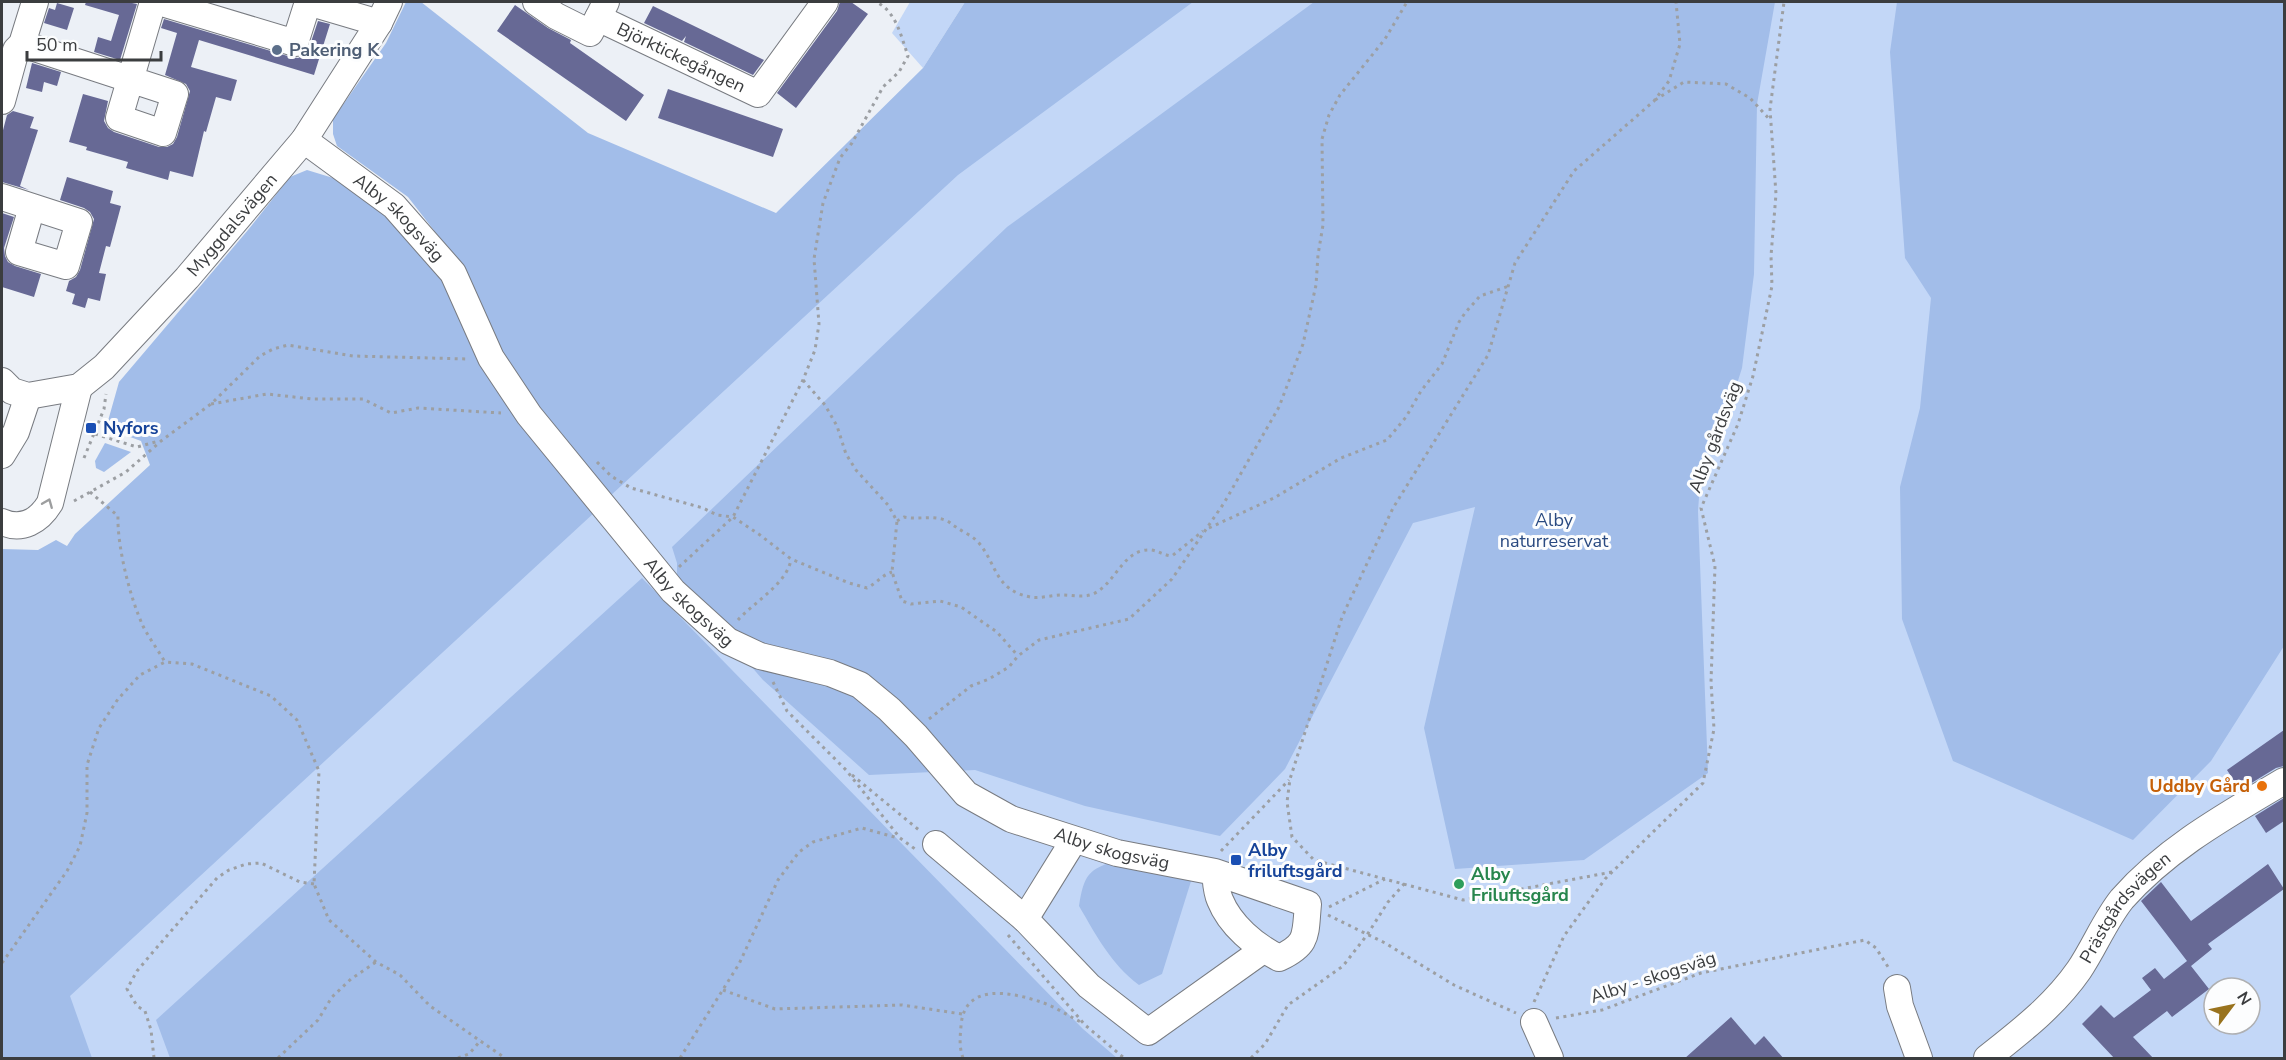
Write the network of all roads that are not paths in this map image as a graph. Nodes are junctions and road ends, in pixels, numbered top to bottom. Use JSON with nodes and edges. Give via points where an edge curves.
{"nodes":[{"id":1,"x":153,"y":2,"type":"edge"},
{"id":2,"x":159,"y":2,"type":"edge"},
{"id":3,"x":308,"y":2,"type":"edge"},
{"id":4,"x":537,"y":2,"type":"edge"},
{"id":5,"x":825,"y":2,"type":"edge"},
{"id":6,"x":30,"y":3,"type":"edge"},
{"id":7,"x":602,"y":10,"type":"edge"},
{"id":8,"x":384,"y":12,"type":"edge"},
{"id":9,"x":13,"y":46,"type":"edge"},
{"id":10,"x":2,"y":101,"type":"edge"},
{"id":11,"x":304,"y":140,"type":"junction"},
{"id":12,"x":2,"y":197,"type":"edge"},
{"id":13,"x":32,"y":207,"type":"dead end"},
{"id":14,"x":2,"y":381,"type":"edge"},
{"id":15,"x":79,"y":387,"type":"junction"},
{"id":16,"x":28,"y":396,"type":"junction"},
{"id":17,"x":2,"y":455,"type":"edge"},
{"id":18,"x":2,"y":522,"type":"edge"},
{"id":19,"x":2284,"y":781,"type":"edge"},
{"id":20,"x":1074,"y":840,"type":"junction"},
{"id":21,"x":928,"y":848,"type":"road end"},
{"id":22,"x":1209,"y":871,"type":"junction"},
{"id":23,"x":1014,"y":924,"type":"junction"},
{"id":24,"x":1263,"y":950,"type":"junction"},
{"id":25,"x":1897,"y":988,"type":"road end"},
{"id":26,"x":1534,"y":1012,"type":"road end"},
{"id":27,"x":1550,"y":1059,"type":"edge"},
{"id":28,"x":1919,"y":1059,"type":"edge"},
{"id":29,"x":1987,"y":1059,"type":"edge"}],
"edges":[{"from":1,"to":9,"type":"street","via":[[131,79]]},
{"from":2,"to":3,"type":"street","via":[[295,43]]},
{"from":3,"to":8,"type":"street"},
{"from":4,"to":7,"type":"street","name":"Björktickegången","via":[[590,33]]},
{"from":5,"to":7,"type":"street","name":"Björktickegången","via":[[758,94]]},
{"from":6,"to":9,"type":"street"},
{"from":8,"to":11,"type":"street","name":"Myggdalsvägen"},
{"from":9,"to":10,"type":"street"},
{"from":11,"to":15,"type":"street","name":"Myggdalsvägen","via":[[187,278],[104,367]]},
{"from":11,"to":20,"type":"street","name":"Alby skogsväg","via":[[394,206],[453,273],[491,358],[529,415],[664,580],[722,636],[760,656],[830,673],[860,685],[916,736],[966,794],[1011,819]]},
{"from":12,"to":13,"type":"street"},
{"from":14,"to":16,"type":"street","via":[[12,391]]},
{"from":15,"to":16,"type":"street","name":"Myggdalsvägen"},
{"from":18,"to":15,"type":"street","one_way":true,"via":[[16,527],[31,523],[43,515],[50,503]]},
{"from":16,"to":17,"type":"street","via":[[16,432]]},
{"from":19,"to":29,"type":"street","name":"Prästgårdsvägen","via":[[2163,859],[2121,901],[2079,970],[2049,1008]]},
{"from":20,"to":22,"type":"street","name":"Alby skogsväg","via":[[1117,853]]},
{"from":20,"to":23,"type":"street"},
{"from":21,"to":23,"type":"street"},
{"from":22,"to":24,"type":"street","via":[[1229,917]]},
{"from":22,"to":24,"type":"street","name":"Alby skogsväg","via":[[1308,904],[1305,937],[1294,951],[1279,958]]},
{"from":23,"to":24,"type":"street","via":[[1148,1032]]},
{"from":25,"to":28,"type":"street"},
{"from":26,"to":27,"type":"street"}]}
